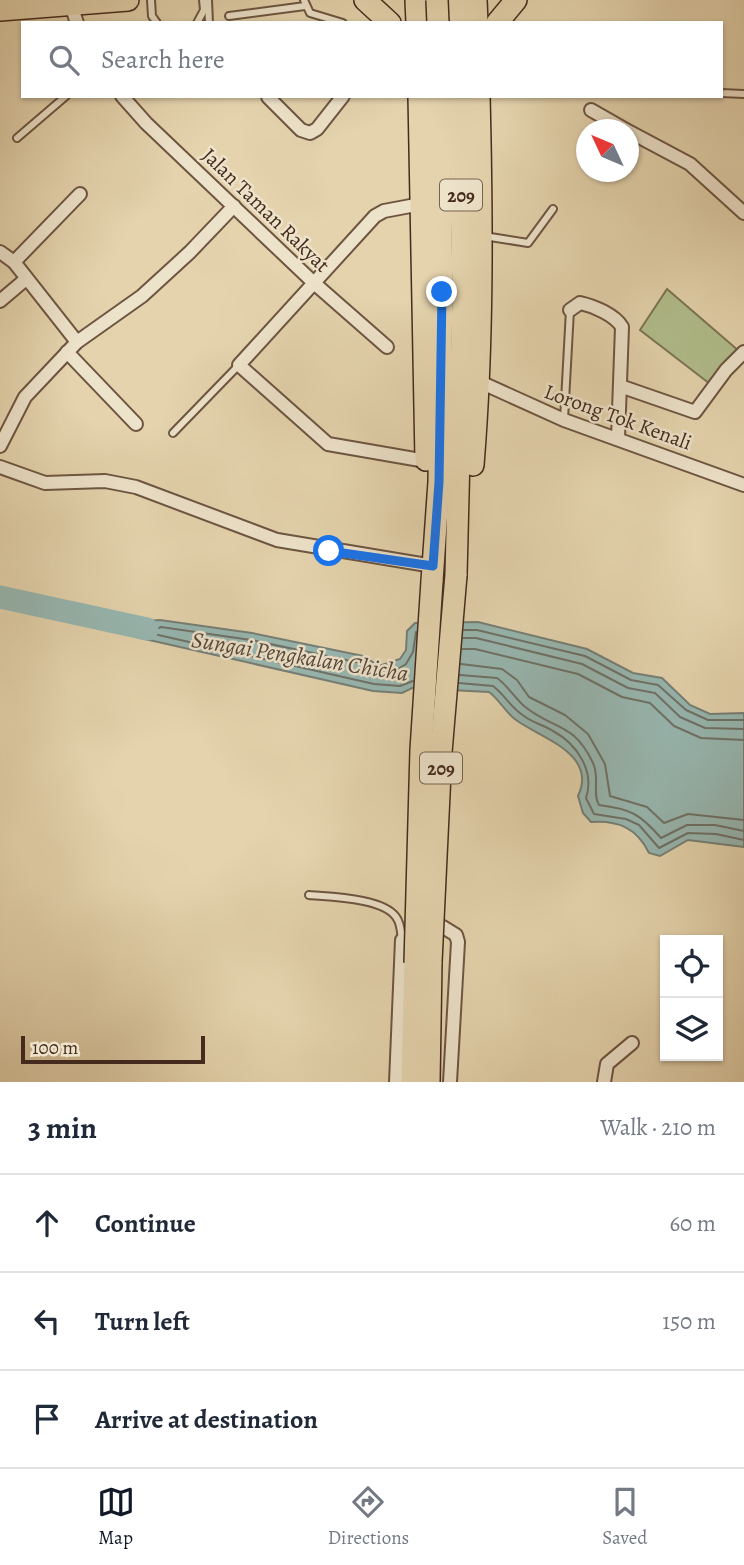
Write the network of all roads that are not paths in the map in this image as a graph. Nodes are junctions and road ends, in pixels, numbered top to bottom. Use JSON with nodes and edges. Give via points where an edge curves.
{"nodes":[{"id":1,"x":128,"y":0,"type":"edge"},
{"id":2,"x":151,"y":0,"type":"edge"},
{"id":3,"x":205,"y":0,"type":"edge"},
{"id":4,"x":416,"y":0,"type":"edge"},
{"id":5,"x":437,"y":0,"type":"edge"},
{"id":6,"x":458,"y":0,"type":"edge"},
{"id":7,"x":476,"y":0,"type":"edge"},
{"id":8,"x":516,"y":0,"type":"edge"},
{"id":9,"x":305,"y":3,"type":"edge"},
{"id":10,"x":0,"y":10,"type":"edge"},
{"id":11,"x":74,"y":14,"type":"edge"},
{"id":12,"x":229,"y":16,"type":"dead end"},
{"id":13,"x":156,"y":21,"type":"edge"},
{"id":14,"x":198,"y":21,"type":"edge"},
{"id":15,"x":209,"y":21,"type":"edge"},
{"id":16,"x":336,"y":21,"type":"edge"},
{"id":17,"x":417,"y":21,"type":"edge"},
{"id":18,"x":438,"y":21,"type":"edge"},
{"id":19,"x":458,"y":21,"type":"edge"},
{"id":20,"x":477,"y":21,"type":"edge"},
{"id":21,"x":499,"y":21,"type":"edge"},
{"id":22,"x":723,"y":93,"type":"edge"},
{"id":23,"x":744,"y":94,"type":"edge"},
{"id":24,"x":64,"y":98,"type":"edge"},
{"id":25,"x":124,"y":98,"type":"edge"},
{"id":26,"x":269,"y":98,"type":"edge"},
{"id":27,"x":341,"y":98,"type":"edge"},
{"id":28,"x":419,"y":98,"type":"edge"},
{"id":29,"x":439,"y":98,"type":"edge"},
{"id":30,"x":459,"y":98,"type":"edge"},
{"id":31,"x":479,"y":98,"type":"edge"},
{"id":32,"x":591,"y":110,"type":"dead end"},
{"id":33,"x":607,"y":119,"type":"edge"},
{"id":34,"x":639,"y":136,"type":"edge"},
{"id":35,"x":17,"y":138,"type":"dead end"},
{"id":36,"x":80,"y":194,"type":"dead end"},
{"id":37,"x":421,"y":204,"type":"junction"},
{"id":38,"x":234,"y":206,"type":"junction"},
{"id":39,"x":553,"y":209,"type":"dead end"},
{"id":40,"x":744,"y":213,"type":"edge"},
{"id":41,"x":482,"y":236,"type":"junction"},
{"id":42,"x":0,"y":252,"type":"edge"},
{"id":43,"x":14,"y":262,"type":"junction"},
{"id":44,"x":26,"y":279,"type":"junction"},
{"id":45,"x":314,"y":283,"type":"junction"},
{"id":46,"x":452,"y":293,"type":"junction"},
{"id":47,"x":0,"y":301,"type":"edge"},
{"id":48,"x":570,"y":310,"type":"joint"},
{"id":49,"x":77,"y":342,"type":"junction"},
{"id":50,"x":387,"y":346,"type":"dead end"},
{"id":51,"x":67,"y":352,"type":"junction"},
{"id":52,"x":744,"y":352,"type":"edge"},
{"id":53,"x":239,"y":365,"type":"junction"},
{"id":54,"x":480,"y":382,"type":"junction"},
{"id":55,"x":620,"y":386,"type":"junction"},
{"id":56,"x":564,"y":420,"type":"junction"},
{"id":57,"x":136,"y":424,"type":"dead end"},
{"id":58,"x":173,"y":433,"type":"dead end"},
{"id":59,"x":618,"y":438,"type":"junction"},
{"id":60,"x":0,"y":446,"type":"edge"},
{"id":61,"x":426,"y":461,"type":"junction"},
{"id":62,"x":0,"y":467,"type":"edge"},
{"id":63,"x":744,"y":485,"type":"edge"},
{"id":64,"x":457,"y":566,"type":"junction"},
{"id":65,"x":433,"y":567,"type":"junction"},
{"id":66,"x":309,"y":895,"type":"dead end"},
{"id":67,"x":402,"y":940,"type":"junction"},
{"id":68,"x":423,"y":962,"type":"junction"},
{"id":69,"x":632,"y":1043,"type":"dead end"},
{"id":70,"x":396,"y":1082,"type":"edge"},
{"id":71,"x":412,"y":1082,"type":"edge"},
{"id":72,"x":429,"y":1082,"type":"edge"},
{"id":73,"x":450,"y":1082,"type":"edge"},
{"id":74,"x":604,"y":1082,"type":"edge"}],
"edges":[{"from":1,"to":11,"type":"main road"},
{"from":2,"to":13,"type":"lane"},
{"from":3,"to":14,"type":"lane"},
{"from":3,"to":15,"type":"lane"},
{"from":4,"to":17,"type":"main road"},
{"from":5,"to":18,"type":"main road","bridge":true},
{"from":6,"to":19,"type":"main road"},
{"from":7,"to":20,"type":"main road"},
{"from":8,"to":21,"type":"main road"},
{"from":9,"to":12,"type":"lane"},
{"from":9,"to":16,"type":"lane","via":[[310,13]]},
{"from":10,"to":11,"type":"main road"},
{"from":22,"to":23,"type":"lane"},
{"from":24,"to":35,"type":"lane"},
{"from":25,"to":38,"type":"street","name":"Jalan Taman Rakyat"},
{"from":26,"to":27,"type":"street","via":[[301,130],[310,133]]},
{"from":28,"to":37,"type":"main road"},
{"from":29,"to":46,"type":"main road","number":"209"},
{"from":30,"to":46,"type":"main road","number":"209"},
{"from":31,"to":41,"type":"main road"},
{"from":32,"to":33,"type":"street"},
{"from":34,"to":40,"type":"street","via":[[690,164]]},
{"from":36,"to":43,"type":"street"},
{"from":37,"to":45,"type":"street","via":[[375,216]]},
{"from":37,"to":61,"type":"main road"},
{"from":38,"to":45,"type":"street","name":"Jalan Taman Rakyat"},
{"from":38,"to":49,"type":"street","via":[[142,296]]},
{"from":39,"to":41,"type":"lane","via":[[528,243]]},
{"from":41,"to":54,"type":"main road"},
{"from":42,"to":43,"type":"street"},
{"from":43,"to":44,"type":"street"},
{"from":44,"to":47,"type":"street"},
{"from":44,"to":49,"type":"street"},
{"from":45,"to":50,"type":"street","name":"Jalan Taman Rakyat"},
{"from":45,"to":53,"type":"street"},
{"from":46,"to":64,"type":"main road","number":"209"},
{"from":46,"to":65,"type":"main road","number":"209"},
{"from":48,"to":55,"type":"street","via":[[580,303],[621,324]]},
{"from":48,"to":56,"type":"lane"},
{"from":49,"to":51,"type":"street"},
{"from":51,"to":57,"type":"street"},
{"from":51,"to":60,"type":"street","via":[[25,397]]},
{"from":52,"to":55,"type":"street","via":[[695,412]]},
{"from":53,"to":58,"type":"lane"},
{"from":53,"to":61,"type":"street","via":[[328,444]]},
{"from":54,"to":56,"type":"street","name":"Lorong Tok Kenali"},
{"from":54,"to":64,"type":"main road","via":[[471,486]]},
{"from":55,"to":59,"type":"street"},
{"from":56,"to":59,"type":"street","name":"Lorong Tok Kenali"},
{"from":59,"to":63,"type":"street","name":"Lorong Tok Kenali"},
{"from":61,"to":65,"type":"main road"},
{"from":62,"to":65,"type":"street","via":[[45,483],[105,481],[136,486],[277,540]]},
{"from":64,"to":68,"type":"main road","number":"209","bridge":true},
{"from":65,"to":68,"type":"main road","number":"209","bridge":true,"via":[[421,750]]},
{"from":66,"to":67,"type":"lane","via":[[364,901],[392,913]]},
{"from":67,"to":70,"type":"street"},
{"from":67,"to":73,"type":"street","via":[[413,932],[443,927],[456,935]]},
{"from":68,"to":71,"type":"main road","number":"209"},
{"from":68,"to":72,"type":"main road","number":"209"},
{"from":69,"to":74,"type":"street","via":[[607,1064]]}]}
